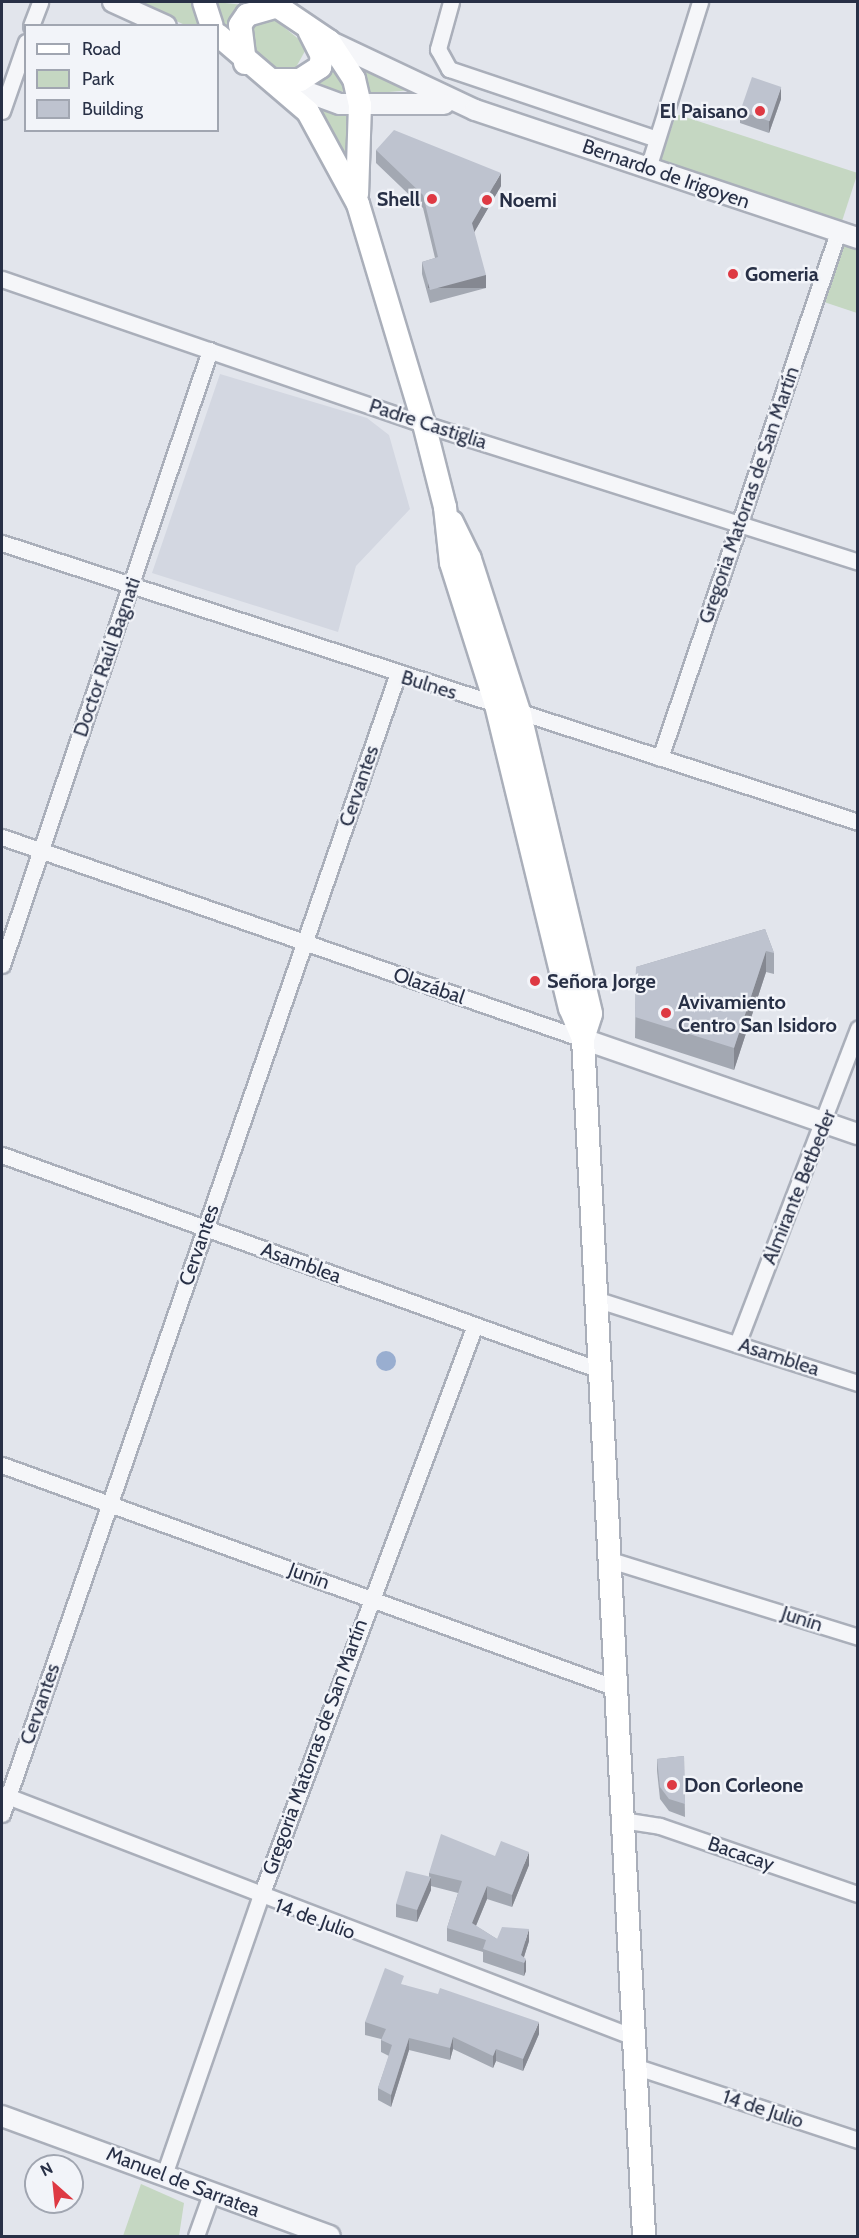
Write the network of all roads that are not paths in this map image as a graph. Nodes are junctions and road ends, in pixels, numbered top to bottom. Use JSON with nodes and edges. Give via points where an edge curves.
{"nodes":[{"id":1,"x":40,"y":2,"type":"edge"},
{"id":2,"x":113,"y":2,"type":"edge"},
{"id":3,"x":204,"y":2,"type":"edge"},
{"id":4,"x":451,"y":2,"type":"edge"},
{"id":5,"x":700,"y":2,"type":"edge"},
{"id":6,"x":269,"y":3,"type":"edge"},
{"id":7,"x":33,"y":24,"type":"edge"},
{"id":8,"x":162,"y":24,"type":"edge"},
{"id":9,"x":211,"y":24,"type":"edge"},
{"id":10,"x":306,"y":26,"type":"junction"},
{"id":11,"x":219,"y":36,"type":"edge"},
{"id":12,"x":329,"y":41,"type":"junction"},
{"id":13,"x":24,"y":48,"type":"edge"},
{"id":14,"x":219,"y":50,"type":"edge"},
{"id":15,"x":245,"y":63,"type":"junction"},
{"id":16,"x":275,"y":80,"type":"junction"},
{"id":17,"x":360,"y":105,"type":"junction"},
{"id":18,"x":475,"y":110,"type":"junction"},
{"id":19,"x":2,"y":111,"type":"edge"},
{"id":20,"x":657,"y":139,"type":"junction"},
{"id":21,"x":648,"y":168,"type":"junction"},
{"id":22,"x":358,"y":204,"type":"junction"},
{"id":23,"x":838,"y":232,"type":"junction"},
{"id":24,"x":858,"y":238,"type":"edge"},
{"id":25,"x":2,"y":279,"type":"edge"},
{"id":26,"x":210,"y":350,"type":"junction"},
{"id":27,"x":424,"y":424,"type":"junction"},
{"id":28,"x":445,"y":507,"type":"junction"},
{"id":29,"x":740,"y":522,"type":"junction"},
{"id":30,"x":2,"y":543,"type":"edge"},
{"id":31,"x":858,"y":562,"type":"edge"},
{"id":32,"x":130,"y":587,"type":"junction"},
{"id":33,"x":397,"y":676,"type":"junction"},
{"id":34,"x":496,"y":705,"type":"junction"},
{"id":35,"x":520,"y":715,"type":"junction"},
{"id":36,"x":660,"y":758,"type":"junction"},
{"id":37,"x":858,"y":822,"type":"edge"},
{"id":38,"x":2,"y":837,"type":"edge"},
{"id":39,"x":42,"y":850,"type":"junction"},
{"id":40,"x":304,"y":943,"type":"junction"},
{"id":41,"x":2,"y":965,"type":"edge"},
{"id":42,"x":858,"y":1028,"type":"edge"},
{"id":43,"x":583,"y":1039,"type":"junction"},
{"id":44,"x":824,"y":1122,"type":"junction"},
{"id":45,"x":858,"y":1134,"type":"edge"},
{"id":46,"x":2,"y":1155,"type":"edge"},
{"id":47,"x":205,"y":1228,"type":"junction"},
{"id":48,"x":598,"y":1300,"type":"junction"},
{"id":49,"x":475,"y":1325,"type":"junction"},
{"id":50,"x":737,"y":1344,"type":"junction"},
{"id":51,"x":600,"y":1370,"type":"junction"},
{"id":52,"x":858,"y":1383,"type":"edge"},
{"id":53,"x":2,"y":1465,"type":"edge"},
{"id":54,"x":110,"y":1503,"type":"junction"},
{"id":55,"x":609,"y":1560,"type":"junction"},
{"id":56,"x":370,"y":1598,"type":"junction"},
{"id":57,"x":858,"y":1637,"type":"edge"},
{"id":58,"x":616,"y":1688,"type":"junction"},
{"id":59,"x":5,"y":1796,"type":"edge"},
{"id":60,"x":2,"y":1814,"type":"edge"},
{"id":61,"x":622,"y":1820,"type":"junction"},
{"id":62,"x":858,"y":1894,"type":"edge"},
{"id":63,"x":260,"y":1898,"type":"junction"},
{"id":64,"x":632,"y":2037,"type":"junction"},
{"id":65,"x":634,"y":2066,"type":"junction"},
{"id":66,"x":2,"y":2116,"type":"edge"},
{"id":67,"x":858,"y":2140,"type":"edge"},
{"id":68,"x":165,"y":2172,"type":"junction"},
{"id":69,"x":211,"y":2194,"type":"junction"},
{"id":70,"x":196,"y":2236,"type":"edge"},
{"id":71,"x":330,"y":2236,"type":"edge"},
{"id":72,"x":644,"y":2236,"type":"edge"}],
"edges":[{"from":1,"to":7,"type":"street"},
{"from":2,"to":8,"type":"street"},
{"from":3,"to":9,"type":"main road"},
{"from":4,"to":20,"type":"street","name":"Bernardo de Irigoyen","via":[[438,49],[441,60],[460,76]]},
{"from":5,"to":20,"type":"street"},
{"from":6,"to":10,"type":"main road","name":"Bernardo de Irigoyen"},
{"from":6,"to":15,"type":"main road","via":[[247,15],[240,26]]},
{"from":10,"to":12,"type":"main road","name":"Bernardo de Irigoyen"},
{"from":10,"to":16,"type":"main road","via":[[320,50],[320,67],[300,80]]},
{"from":11,"to":15,"type":"main road"},
{"from":12,"to":17,"type":"main road","via":[[354,79]]},
{"from":12,"to":18,"type":"street","name":"Bernardo de Irigoyen"},
{"from":13,"to":19,"type":"street"},
{"from":14,"to":15,"type":"street","name":"Bernardo de Irigoyen"},
{"from":15,"to":16,"type":"main road","name":"Bernardo de Irigoyen"},
{"from":16,"to":17,"type":"street","name":"Bernardo de Irigoyen","via":[[320,99]]},
{"from":16,"to":22,"type":"main road","via":[[318,124]]},
{"from":17,"to":18,"type":"street","name":"Bernardo de Irigoyen","via":[[418,101]]},
{"from":17,"to":22,"type":"main road"},
{"from":18,"to":21,"type":"street","name":"Bernardo de Irigoyen"},
{"from":20,"to":21,"type":"street"},
{"from":21,"to":23,"type":"street","name":"Bernardo de Irigoyen"},
{"from":22,"to":27,"type":"main road"},
{"from":23,"to":24,"type":"street","name":"Bernardo de Irigoyen"},
{"from":23,"to":29,"type":"street","name":"Gregoria Matorras de San Martín"},
{"from":25,"to":26,"type":"street","name":"Padre Castiglia"},
{"from":26,"to":27,"type":"street","name":"Padre Castiglia"},
{"from":26,"to":32,"type":"street","name":"Doctor Raúl Bagnati"},
{"from":27,"to":28,"type":"main road"},
{"from":27,"to":29,"type":"street","name":"Padre Castiglia"},
{"from":28,"to":34,"type":"main road","via":[[451,563]]},
{"from":28,"to":35,"type":"main road","via":[[470,559]]},
{"from":29,"to":31,"type":"street","name":"Padre Castiglia"},
{"from":29,"to":36,"type":"street","name":"Gregoria Matorras de San Martín"},
{"from":30,"to":32,"type":"street","name":"Bulnes"},
{"from":32,"to":33,"type":"street","name":"Bulnes"},
{"from":32,"to":39,"type":"street","name":"Doctor Raúl Bagnati"},
{"from":33,"to":34,"type":"street","name":"Bulnes"},
{"from":33,"to":40,"type":"street","name":"Cervantes"},
{"from":34,"to":35,"type":"street","name":"Bulnes"},
{"from":34,"to":43,"type":"main road","via":[[570,1008]]},
{"from":35,"to":36,"type":"street","name":"Bulnes"},
{"from":35,"to":43,"type":"main road","via":[[591,1014]]},
{"from":36,"to":37,"type":"street","name":"Bulnes"},
{"from":38,"to":39,"type":"street","name":"Olazábal"},
{"from":39,"to":40,"type":"street","name":"Olazábal"},
{"from":39,"to":41,"type":"street","name":"Doctor Raúl Bagnati"},
{"from":40,"to":43,"type":"street","name":"Olazábal"},
{"from":40,"to":47,"type":"street","name":"Cervantes"},
{"from":42,"to":44,"type":"street","name":"Almirante Betbeder"},
{"from":43,"to":44,"type":"street","name":"Olazábal"},
{"from":43,"to":48,"type":"main road"},
{"from":44,"to":45,"type":"street","name":"Olazábal"},
{"from":44,"to":50,"type":"street","name":"Almirante Betbeder"},
{"from":46,"to":47,"type":"street","name":"Asamblea"},
{"from":47,"to":49,"type":"street","name":"Asamblea"},
{"from":47,"to":54,"type":"street","name":"Cervantes"},
{"from":48,"to":50,"type":"street","name":"Asamblea"},
{"from":48,"to":51,"type":"main road"},
{"from":49,"to":51,"type":"street","name":"Asamblea"},
{"from":49,"to":56,"type":"street","name":"Gregoria Matorras de San Martín"},
{"from":50,"to":52,"type":"street","name":"Asamblea"},
{"from":51,"to":55,"type":"main road"},
{"from":53,"to":54,"type":"street","name":"Junín"},
{"from":54,"to":56,"type":"street","name":"Junín"},
{"from":54,"to":59,"type":"street","name":"Cervantes"},
{"from":55,"to":57,"type":"street","name":"Junín"},
{"from":55,"to":58,"type":"main road"},
{"from":56,"to":58,"type":"street","name":"Junín"},
{"from":56,"to":63,"type":"street","name":"Gregoria Matorras de San Martín"},
{"from":58,"to":61,"type":"main road"},
{"from":59,"to":60,"type":"street","name":"Cervantes"},
{"from":59,"to":63,"type":"street","name":"14 de Julio"},
{"from":61,"to":62,"type":"street","name":"Bacacay","via":[[660,1826]]},
{"from":61,"to":64,"type":"main road"},
{"from":63,"to":64,"type":"street","name":"14 de Julio"},
{"from":63,"to":68,"type":"street","name":"Gregoria Matorras de San Martín"},
{"from":64,"to":65,"type":"main road"},
{"from":65,"to":67,"type":"street","name":"14 de Julio"},
{"from":65,"to":72,"type":"main road"},
{"from":66,"to":68,"type":"street","name":"Manuel de Sarratea"},
{"from":68,"to":69,"type":"street","name":"Manuel de Sarratea"},
{"from":69,"to":70,"type":"street"},
{"from":69,"to":71,"type":"street","name":"Manuel de Sarratea"}]}
